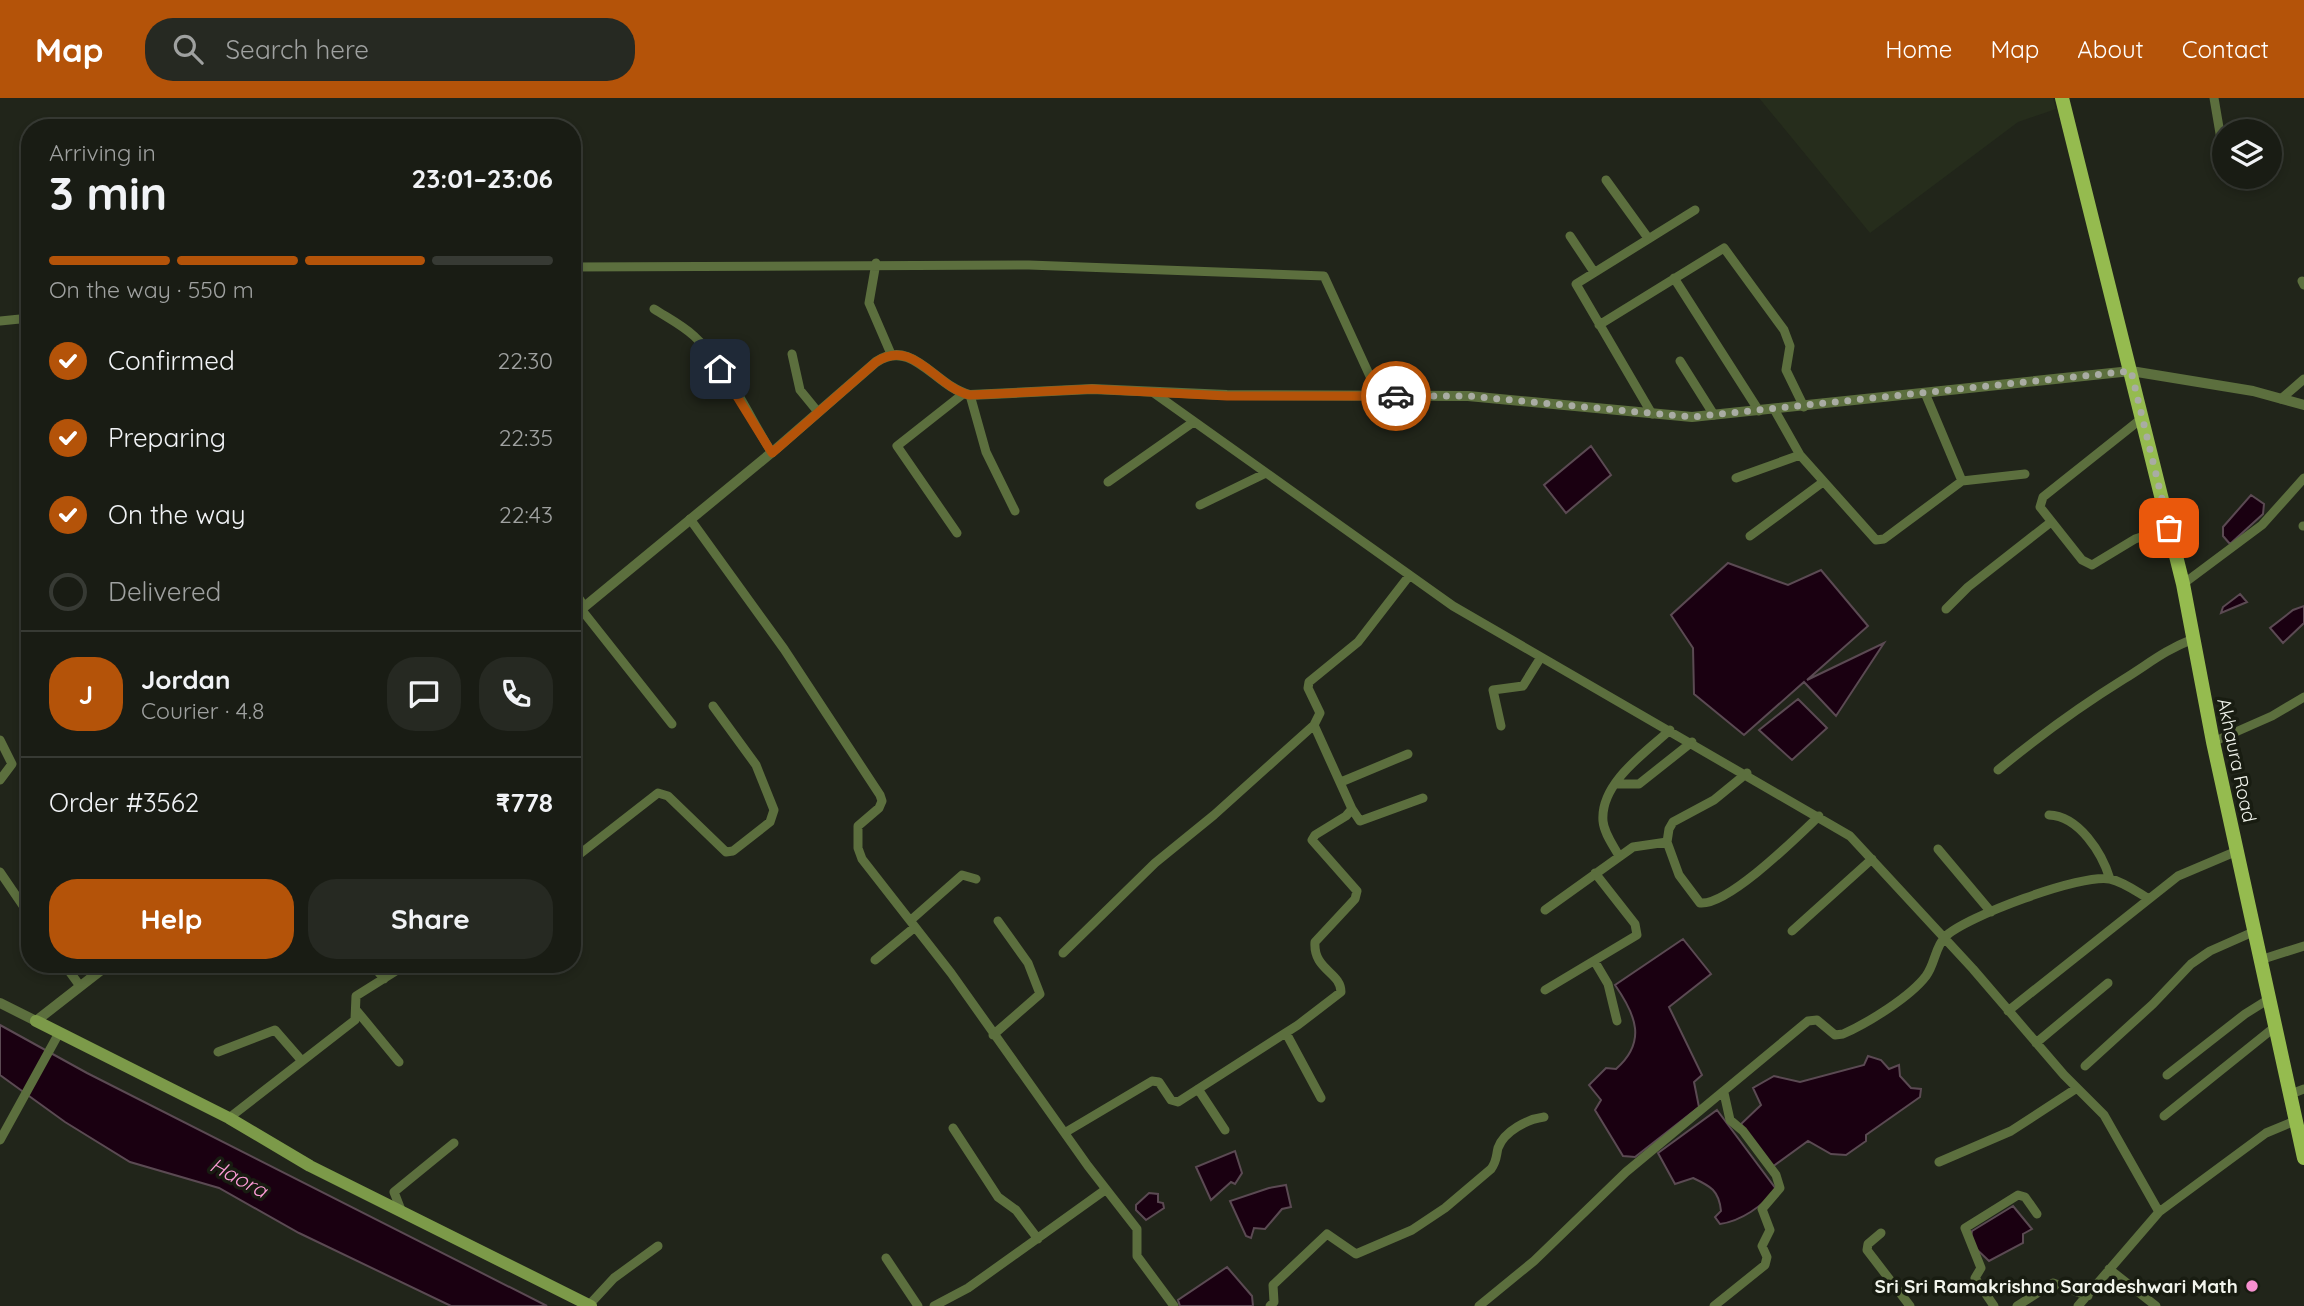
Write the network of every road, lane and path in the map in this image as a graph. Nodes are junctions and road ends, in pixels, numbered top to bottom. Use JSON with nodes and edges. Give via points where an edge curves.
{"nodes":[{"id":1,"x":2062,"y":98,"type":"edge"},
{"id":2,"x":2214,"y":98,"type":"edge"},
{"id":3,"x":2218,"y":119,"type":"edge"},
{"id":4,"x":1606,"y":180,"type":"dead end"},
{"id":5,"x":1695,"y":210,"type":"dead end"},
{"id":6,"x":1570,"y":236,"type":"dead end"},
{"id":7,"x":1648,"y":238,"type":"junction"},
{"id":8,"x":876,"y":263,"type":"junction"},
{"id":9,"x":581,"y":267,"type":"edge"},
{"id":10,"x":1594,"y":272,"type":"junction"},
{"id":11,"x":1674,"y":278,"type":"junction"},
{"id":12,"x":654,"y":309,"type":"dead end"},
{"id":13,"x":21,"y":319,"type":"edge"},
{"id":14,"x":0,"y":321,"type":"edge"},
{"id":15,"x":1599,"y":325,"type":"junction"},
{"id":16,"x":792,"y":354,"type":"dead end"},
{"id":17,"x":891,"y":354,"type":"junction"},
{"id":18,"x":1680,"y":361,"type":"dead end"},
{"id":19,"x":2131,"y":371,"type":"junction"},
{"id":20,"x":2304,"y":379,"type":"edge"},
{"id":21,"x":1154,"y":393,"type":"junction"},
{"id":22,"x":1924,"y":393,"type":"junction"},
{"id":23,"x":967,"y":394,"type":"junction"},
{"id":24,"x":1379,"y":396,"type":"junction"},
{"id":25,"x":2281,"y":399,"type":"junction"},
{"id":26,"x":2304,"y":405,"type":"edge"},
{"id":27,"x":1804,"y":407,"type":"junction"},
{"id":28,"x":1774,"y":409,"type":"junction"},
{"id":29,"x":1759,"y":411,"type":"junction"},
{"id":30,"x":818,"y":412,"type":"junction"},
{"id":31,"x":1652,"y":414,"type":"junction"},
{"id":32,"x":1714,"y":415,"type":"junction"},
{"id":33,"x":2141,"y":419,"type":"junction"},
{"id":34,"x":1192,"y":423,"type":"junction"},
{"id":35,"x":772,"y":453,"type":"junction"},
{"id":36,"x":1800,"y":455,"type":"junction"},
{"id":37,"x":1264,"y":474,"type":"junction"},
{"id":38,"x":2025,"y":474,"type":"dead end"},
{"id":39,"x":1736,"y":478,"type":"dead end"},
{"id":40,"x":2304,"y":478,"type":"edge"},
{"id":41,"x":1962,"y":481,"type":"junction"},
{"id":42,"x":1108,"y":482,"type":"dead end"},
{"id":43,"x":1823,"y":482,"type":"junction"},
{"id":44,"x":1200,"y":505,"type":"dead end"},
{"id":45,"x":1015,"y":511,"type":"dead end"},
{"id":46,"x":690,"y":519,"type":"junction"},
{"id":47,"x":2050,"y":522,"type":"junction"},
{"id":48,"x":2169,"y":528,"type":"junction"},
{"id":49,"x":957,"y":533,"type":"dead end"},
{"id":50,"x":1750,"y":536,"type":"dead end"},
{"id":51,"x":1409,"y":576,"type":"junction"},
{"id":52,"x":2183,"y":584,"type":"junction"},
{"id":53,"x":581,"y":609,"type":"edge"},
{"id":54,"x":1946,"y":609,"type":"dead end"},
{"id":55,"x":581,"y":613,"type":"edge"},
{"id":56,"x":2193,"y":639,"type":"junction"},
{"id":57,"x":1541,"y":657,"type":"junction"},
{"id":58,"x":2304,"y":697,"type":"edge"},
{"id":59,"x":713,"y":705,"type":"dead end"},
{"id":60,"x":672,"y":724,"type":"dead end"},
{"id":61,"x":1314,"y":725,"type":"junction"},
{"id":62,"x":1501,"y":726,"type":"dead end"},
{"id":63,"x":1671,"y":730,"type":"junction"},
{"id":64,"x":0,"y":740,"type":"edge"},
{"id":65,"x":1692,"y":742,"type":"junction"},
{"id":66,"x":2213,"y":742,"type":"junction"},
{"id":67,"x":1408,"y":754,"type":"dead end"},
{"id":68,"x":1998,"y":770,"type":"dead end"},
{"id":69,"x":1747,"y":773,"type":"junction"},
{"id":70,"x":0,"y":780,"type":"edge"},
{"id":71,"x":1341,"y":782,"type":"junction"},
{"id":72,"x":1616,"y":784,"type":"junction"},
{"id":73,"x":1423,"y":798,"type":"dead end"},
{"id":74,"x":1352,"y":809,"type":"junction"},
{"id":75,"x":2049,"y":815,"type":"dead end"},
{"id":76,"x":1819,"y":816,"type":"junction"},
{"id":77,"x":1667,"y":842,"type":"junction"},
{"id":78,"x":1938,"y":849,"type":"dead end"},
{"id":79,"x":2237,"y":851,"type":"junction"},
{"id":80,"x":581,"y":853,"type":"edge"},
{"id":81,"x":1619,"y":856,"type":"junction"},
{"id":82,"x":1872,"y":859,"type":"junction"},
{"id":83,"x":0,"y":872,"type":"edge"},
{"id":84,"x":1595,"y":873,"type":"junction"},
{"id":85,"x":976,"y":879,"type":"dead end"},
{"id":86,"x":2110,"y":879,"type":"junction"},
{"id":87,"x":2149,"y":899,"type":"junction"},
{"id":88,"x":21,"y":903,"type":"edge"},
{"id":89,"x":1545,"y":910,"type":"dead end"},
{"id":90,"x":1992,"y":912,"type":"junction"},
{"id":91,"x":998,"y":921,"type":"dead end"},
{"id":92,"x":913,"y":923,"type":"junction"},
{"id":93,"x":1792,"y":931,"type":"dead end"},
{"id":94,"x":2253,"y":932,"type":"junction"},
{"id":95,"x":1945,"y":937,"type":"junction"},
{"id":96,"x":2304,"y":946,"type":"edge"},
{"id":97,"x":1063,"y":953,"type":"dead end"},
{"id":98,"x":875,"y":960,"type":"dead end"},
{"id":99,"x":2260,"y":960,"type":"junction"},
{"id":100,"x":1595,"y":961,"type":"junction"},
{"id":101,"x":70,"y":973,"type":"edge"},
{"id":102,"x":97,"y":973,"type":"edge"},
{"id":103,"x":379,"y":973,"type":"edge"},
{"id":104,"x":393,"y":973,"type":"edge"},
{"id":105,"x":384,"y":979,"type":"junction"},
{"id":106,"x":2108,"y":983,"type":"dead end"},
{"id":107,"x":79,"y":986,"type":"junction"},
{"id":108,"x":1545,"y":990,"type":"dead end"},
{"id":109,"x":2269,"y":999,"type":"junction"},
{"id":110,"x":0,"y":1003,"type":"edge"},
{"id":111,"x":357,"y":1011,"type":"junction"},
{"id":112,"x":2008,"y":1011,"type":"junction"},
{"id":113,"x":36,"y":1021,"type":"junction"},
{"id":114,"x":1617,"y":1021,"type":"dead end"},
{"id":115,"x":2276,"y":1026,"type":"junction"},
{"id":116,"x":59,"y":1032,"type":"junction"},
{"id":117,"x":1286,"y":1033,"type":"junction"},
{"id":118,"x":993,"y":1035,"type":"junction"},
{"id":119,"x":2036,"y":1043,"type":"junction"},
{"id":120,"x":218,"y":1052,"type":"dead end"},
{"id":121,"x":302,"y":1061,"type":"junction"},
{"id":122,"x":399,"y":1062,"type":"dead end"},
{"id":123,"x":2084,"y":1066,"type":"dead end"},
{"id":124,"x":2167,"y":1075,"type":"dead end"},
{"id":125,"x":2077,"y":1088,"type":"junction"},
{"id":126,"x":1198,"y":1089,"type":"junction"},
{"id":127,"x":2298,"y":1091,"type":"edge"},
{"id":128,"x":1724,"y":1093,"type":"junction"},
{"id":129,"x":1321,"y":1098,"type":"dead end"},
{"id":130,"x":2164,"y":1116,"type":"dead end"},
{"id":131,"x":1544,"y":1117,"type":"dead end"},
{"id":132,"x":229,"y":1118,"type":"junction"},
{"id":133,"x":2297,"y":1120,"type":"junction"},
{"id":134,"x":953,"y":1128,"type":"dead end"},
{"id":135,"x":1224,"y":1130,"type":"dead end"},
{"id":136,"x":1066,"y":1132,"type":"junction"},
{"id":137,"x":2302,"y":1135,"type":"edge"},
{"id":138,"x":0,"y":1140,"type":"edge"},
{"id":139,"x":454,"y":1143,"type":"dead end"},
{"id":140,"x":2304,"y":1158,"type":"edge"},
{"id":141,"x":1939,"y":1163,"type":"dead end"},
{"id":142,"x":1105,"y":1190,"type":"junction"},
{"id":143,"x":401,"y":1212,"type":"junction"},
{"id":144,"x":2159,"y":1212,"type":"junction"},
{"id":145,"x":2037,"y":1214,"type":"dead end"},
{"id":146,"x":1881,"y":1233,"type":"dead end"},
{"id":147,"x":1038,"y":1239,"type":"junction"},
{"id":148,"x":658,"y":1246,"type":"dead end"},
{"id":149,"x":886,"y":1258,"type":"dead end"},
{"id":150,"x":2109,"y":1269,"type":"junction"},
{"id":151,"x":2087,"y":1295,"type":"junction"},
{"id":152,"x":590,"y":1306,"type":"edge"},
{"id":153,"x":918,"y":1306,"type":"edge"},
{"id":154,"x":934,"y":1306,"type":"edge"},
{"id":155,"x":1174,"y":1306,"type":"edge"},
{"id":156,"x":1270,"y":1306,"type":"edge"},
{"id":157,"x":1479,"y":1306,"type":"edge"},
{"id":158,"x":1714,"y":1306,"type":"edge"},
{"id":159,"x":1910,"y":1306,"type":"edge"},
{"id":160,"x":1994,"y":1306,"type":"edge"},
{"id":161,"x":2017,"y":1306,"type":"edge"},
{"id":162,"x":2078,"y":1306,"type":"edge"},
{"id":163,"x":2156,"y":1306,"type":"edge"}],
"edges":[{"from":1,"to":19,"type":"main road","name":"Akhaura Road"},
{"from":2,"to":3,"type":"street"},
{"from":4,"to":7,"type":"street"},
{"from":5,"to":7,"type":"street"},
{"from":6,"to":10,"type":"street"},
{"from":7,"to":10,"type":"street"},
{"from":8,"to":9,"type":"street"},
{"from":8,"to":17,"type":"street","via":[[869,303]]},
{"from":8,"to":24,"type":"street","via":[[1324,276]]},
{"from":10,"to":15,"type":"street","via":[[1576,285]]},
{"from":11,"to":15,"type":"street"},
{"from":11,"to":27,"type":"street","via":[[1719,248],[1729,251],[1788,339],[1786,370]]},
{"from":11,"to":29,"type":"street"},
{"from":12,"to":35,"type":"street","via":[[701,342]]},
{"from":13,"to":14,"type":"street"},
{"from":15,"to":31,"type":"street"},
{"from":16,"to":30,"type":"street","via":[[802,395]]},
{"from":17,"to":23,"type":"street","via":[[904,355]]},
{"from":17,"to":30,"type":"street"},
{"from":18,"to":32,"type":"street"},
{"from":19,"to":22,"type":"street"},
{"from":19,"to":25,"type":"street"},
{"from":19,"to":33,"type":"main road","name":"Akhaura Road"},
{"from":20,"to":25,"type":"street"},
{"from":21,"to":23,"type":"street","via":[[1092,389]]},
{"from":21,"to":24,"type":"street"},
{"from":21,"to":34,"type":"street"},
{"from":22,"to":27,"type":"street"},
{"from":22,"to":41,"type":"street"},
{"from":23,"to":45,"type":"street","via":[[986,452]]},
{"from":23,"to":49,"type":"street","via":[[897,446]]},
{"from":24,"to":31,"type":"street","via":[[1482,397]]},
{"from":25,"to":26,"type":"street"},
{"from":27,"to":28,"type":"street"},
{"from":28,"to":29,"type":"street"},
{"from":28,"to":36,"type":"street"},
{"from":29,"to":32,"type":"street"},
{"from":30,"to":35,"type":"street"},
{"from":31,"to":32,"type":"street"},
{"from":33,"to":47,"type":"street","via":[[2043,497],[2040,507]]},
{"from":33,"to":48,"type":"main road","name":"Akhaura Road"},
{"from":34,"to":37,"type":"street"},
{"from":34,"to":42,"type":"street"},
{"from":35,"to":46,"type":"street"},
{"from":36,"to":39,"type":"street"},
{"from":36,"to":43,"type":"street"},
{"from":37,"to":44,"type":"street"},
{"from":37,"to":51,"type":"street"},
{"from":38,"to":41,"type":"street"},
{"from":40,"to":52,"type":"street","via":[[2262,524]]},
{"from":41,"to":43,"type":"street","via":[[1880,541]]},
{"from":43,"to":50,"type":"street"},
{"from":46,"to":53,"type":"street"},
{"from":46,"to":92,"type":"street","via":[[784,649],[880,795],[879,808],[858,826],[858,848],[866,865]]},
{"from":47,"to":48,"type":"street","via":[[2082,560],[2092,565],[2135,539]]},
{"from":47,"to":54,"type":"street"},
{"from":48,"to":52,"type":"main road","name":"Akhaura Road"},
{"from":51,"to":57,"type":"street"},
{"from":51,"to":61,"type":"street","via":[[1358,642],[1310,682],[1308,688],[1320,713]]},
{"from":52,"to":56,"type":"main road","name":"Akhaura Road"},
{"from":55,"to":60,"type":"street"},
{"from":56,"to":66,"type":"main road","name":"Akhaura Road"},
{"from":56,"to":68,"type":"street","via":[[2165,650],[2088,700]]},
{"from":57,"to":62,"type":"street","via":[[1523,686],[1493,690]]},
{"from":57,"to":63,"type":"street"},
{"from":58,"to":66,"type":"street"},
{"from":59,"to":80,"type":"street","via":[[760,775],[775,813],[770,822],[726,852],[667,796],[658,793]]},
{"from":61,"to":71,"type":"street"},
{"from":61,"to":97,"type":"street","via":[[1155,863]]},
{"from":63,"to":65,"type":"street"},
{"from":63,"to":72,"type":"street"},
{"from":64,"to":70,"type":"street","via":[[12,764]]},
{"from":65,"to":69,"type":"street"},
{"from":65,"to":72,"type":"street","via":[[1639,784]]},
{"from":66,"to":79,"type":"main road","name":"Akhaura Road"},
{"from":67,"to":71,"type":"street"},
{"from":69,"to":76,"type":"street"},
{"from":69,"to":77,"type":"street","via":[[1714,800],[1672,822]]},
{"from":71,"to":74,"type":"street"},
{"from":72,"to":81,"type":"street","via":[[1603,818]]},
{"from":73,"to":74,"type":"street","via":[[1360,821]]},
{"from":74,"to":117,"type":"street","via":[[1312,840],[1357,891],[1355,899],[1315,942],[1317,961],[1342,991]]},
{"from":75,"to":86,"type":"street","via":[[2067,818],[2077,826]]},
{"from":76,"to":77,"type":"street","via":[[1739,884],[1705,903],[1696,900],[1686,886]]},
{"from":76,"to":82,"type":"street","via":[[1850,836]]},
{"from":77,"to":81,"type":"street","via":[[1639,845]]},
{"from":78,"to":90,"type":"street"},
{"from":79,"to":87,"type":"street","via":[[2178,876]]},
{"from":79,"to":94,"type":"main road","name":"Akhaura Road"},
{"from":81,"to":84,"type":"street"},
{"from":82,"to":93,"type":"street"},
{"from":82,"to":95,"type":"street"},
{"from":83,"to":88,"type":"street"},
{"from":84,"to":89,"type":"street"},
{"from":84,"to":100,"type":"street","via":[[1638,932],[1634,939]]},
{"from":85,"to":92,"type":"street","via":[[959,876]]},
{"from":86,"to":87,"type":"street"},
{"from":86,"to":90,"type":"street","via":[[2072,882]]},
{"from":87,"to":112,"type":"street"},
{"from":90,"to":95,"type":"street"},
{"from":91,"to":118,"type":"street","via":[[1028,963],[1040,994]]},
{"from":92,"to":98,"type":"street"},
{"from":92,"to":118,"type":"street"},
{"from":94,"to":99,"type":"main road","name":"Akhaura Road"},
{"from":94,"to":123,"type":"street","via":[[2200,957]]},
{"from":95,"to":112,"type":"street"},
{"from":95,"to":128,"type":"street","via":[[1927,975],[1912,990],[1843,1034],[1835,1035],[1817,1020],[1808,1021]]},
{"from":96,"to":99,"type":"street"},
{"from":99,"to":109,"type":"main road","name":"Akhaura Road"},
{"from":100,"to":108,"type":"street"},
{"from":100,"to":114,"type":"street","via":[[1608,984]]},
{"from":101,"to":107,"type":"street"},
{"from":102,"to":107,"type":"street"},
{"from":103,"to":105,"type":"street"},
{"from":104,"to":105,"type":"street"},
{"from":105,"to":111,"type":"street","via":[[355,997]]},
{"from":106,"to":119,"type":"street"},
{"from":107,"to":113,"type":"street"},
{"from":109,"to":115,"type":"main road","name":"Akhaura Road"},
{"from":109,"to":124,"type":"street"},
{"from":110,"to":113,"type":"street"},
{"from":111,"to":121,"type":"street","via":[[355,1020]]},
{"from":111,"to":122,"type":"street"},
{"from":112,"to":119,"type":"street"},
{"from":113,"to":116,"type":"main road"},
{"from":115,"to":127,"type":"main road","name":"Akhaura Road"},
{"from":115,"to":130,"type":"street"},
{"from":116,"to":132,"type":"main road"},
{"from":116,"to":138,"type":"street"},
{"from":117,"to":126,"type":"street"},
{"from":117,"to":129,"type":"street"},
{"from":118,"to":136,"type":"street"},
{"from":119,"to":125,"type":"street"},
{"from":120,"to":121,"type":"street","via":[[275,1030]]},
{"from":121,"to":132,"type":"street"},
{"from":125,"to":141,"type":"street","via":[[1993,1141]]},
{"from":125,"to":144,"type":"street","via":[[2115,1129]]},
{"from":126,"to":135,"type":"street"},
{"from":126,"to":136,"type":"street","via":[[1175,1102],[1159,1082],[1152,1082]]},
{"from":127,"to":133,"type":"main road","name":"Akhaura Road"},
{"from":128,"to":157,"type":"street","via":[[1626,1172],[1534,1261]]},
{"from":128,"to":158,"type":"street","via":[[1730,1120],[1776,1175],[1780,1188],[1763,1206],[1770,1230],[1762,1245],[1765,1265]]},
{"from":131,"to":156,"type":"street","via":[[1522,1123],[1501,1143],[1490,1169],[1412,1230],[1356,1254],[1326,1234],[1273,1285]]},
{"from":132,"to":143,"type":"main road"},
{"from":133,"to":137,"type":"main road","name":"Akhaura Road"},
{"from":133,"to":144,"type":"street","via":[[2266,1133]]},
{"from":134,"to":147,"type":"street","via":[[998,1197],[1016,1210]]},
{"from":136,"to":142,"type":"street"},
{"from":137,"to":140,"type":"main road","name":"Akhaura Road"},
{"from":139,"to":143,"type":"street","via":[[394,1192]]},
{"from":142,"to":147,"type":"street"},
{"from":142,"to":155,"type":"street","via":[[1137,1229],[1137,1256]]},
{"from":143,"to":152,"type":"main road"},
{"from":144,"to":150,"type":"street"},
{"from":145,"to":160,"type":"street","via":[[2018,1195],[1965,1228],[1981,1268],[1975,1277]]},
{"from":146,"to":159,"type":"street","via":[[1867,1250]]},
{"from":147,"to":154,"type":"street"},
{"from":148,"to":152,"type":"street","via":[[614,1278]]},
{"from":149,"to":153,"type":"street"},
{"from":150,"to":151,"type":"street"},
{"from":150,"to":163,"type":"street"},
{"from":151,"to":161,"type":"street","via":[[2049,1284]]},
{"from":151,"to":162,"type":"street"}]}
